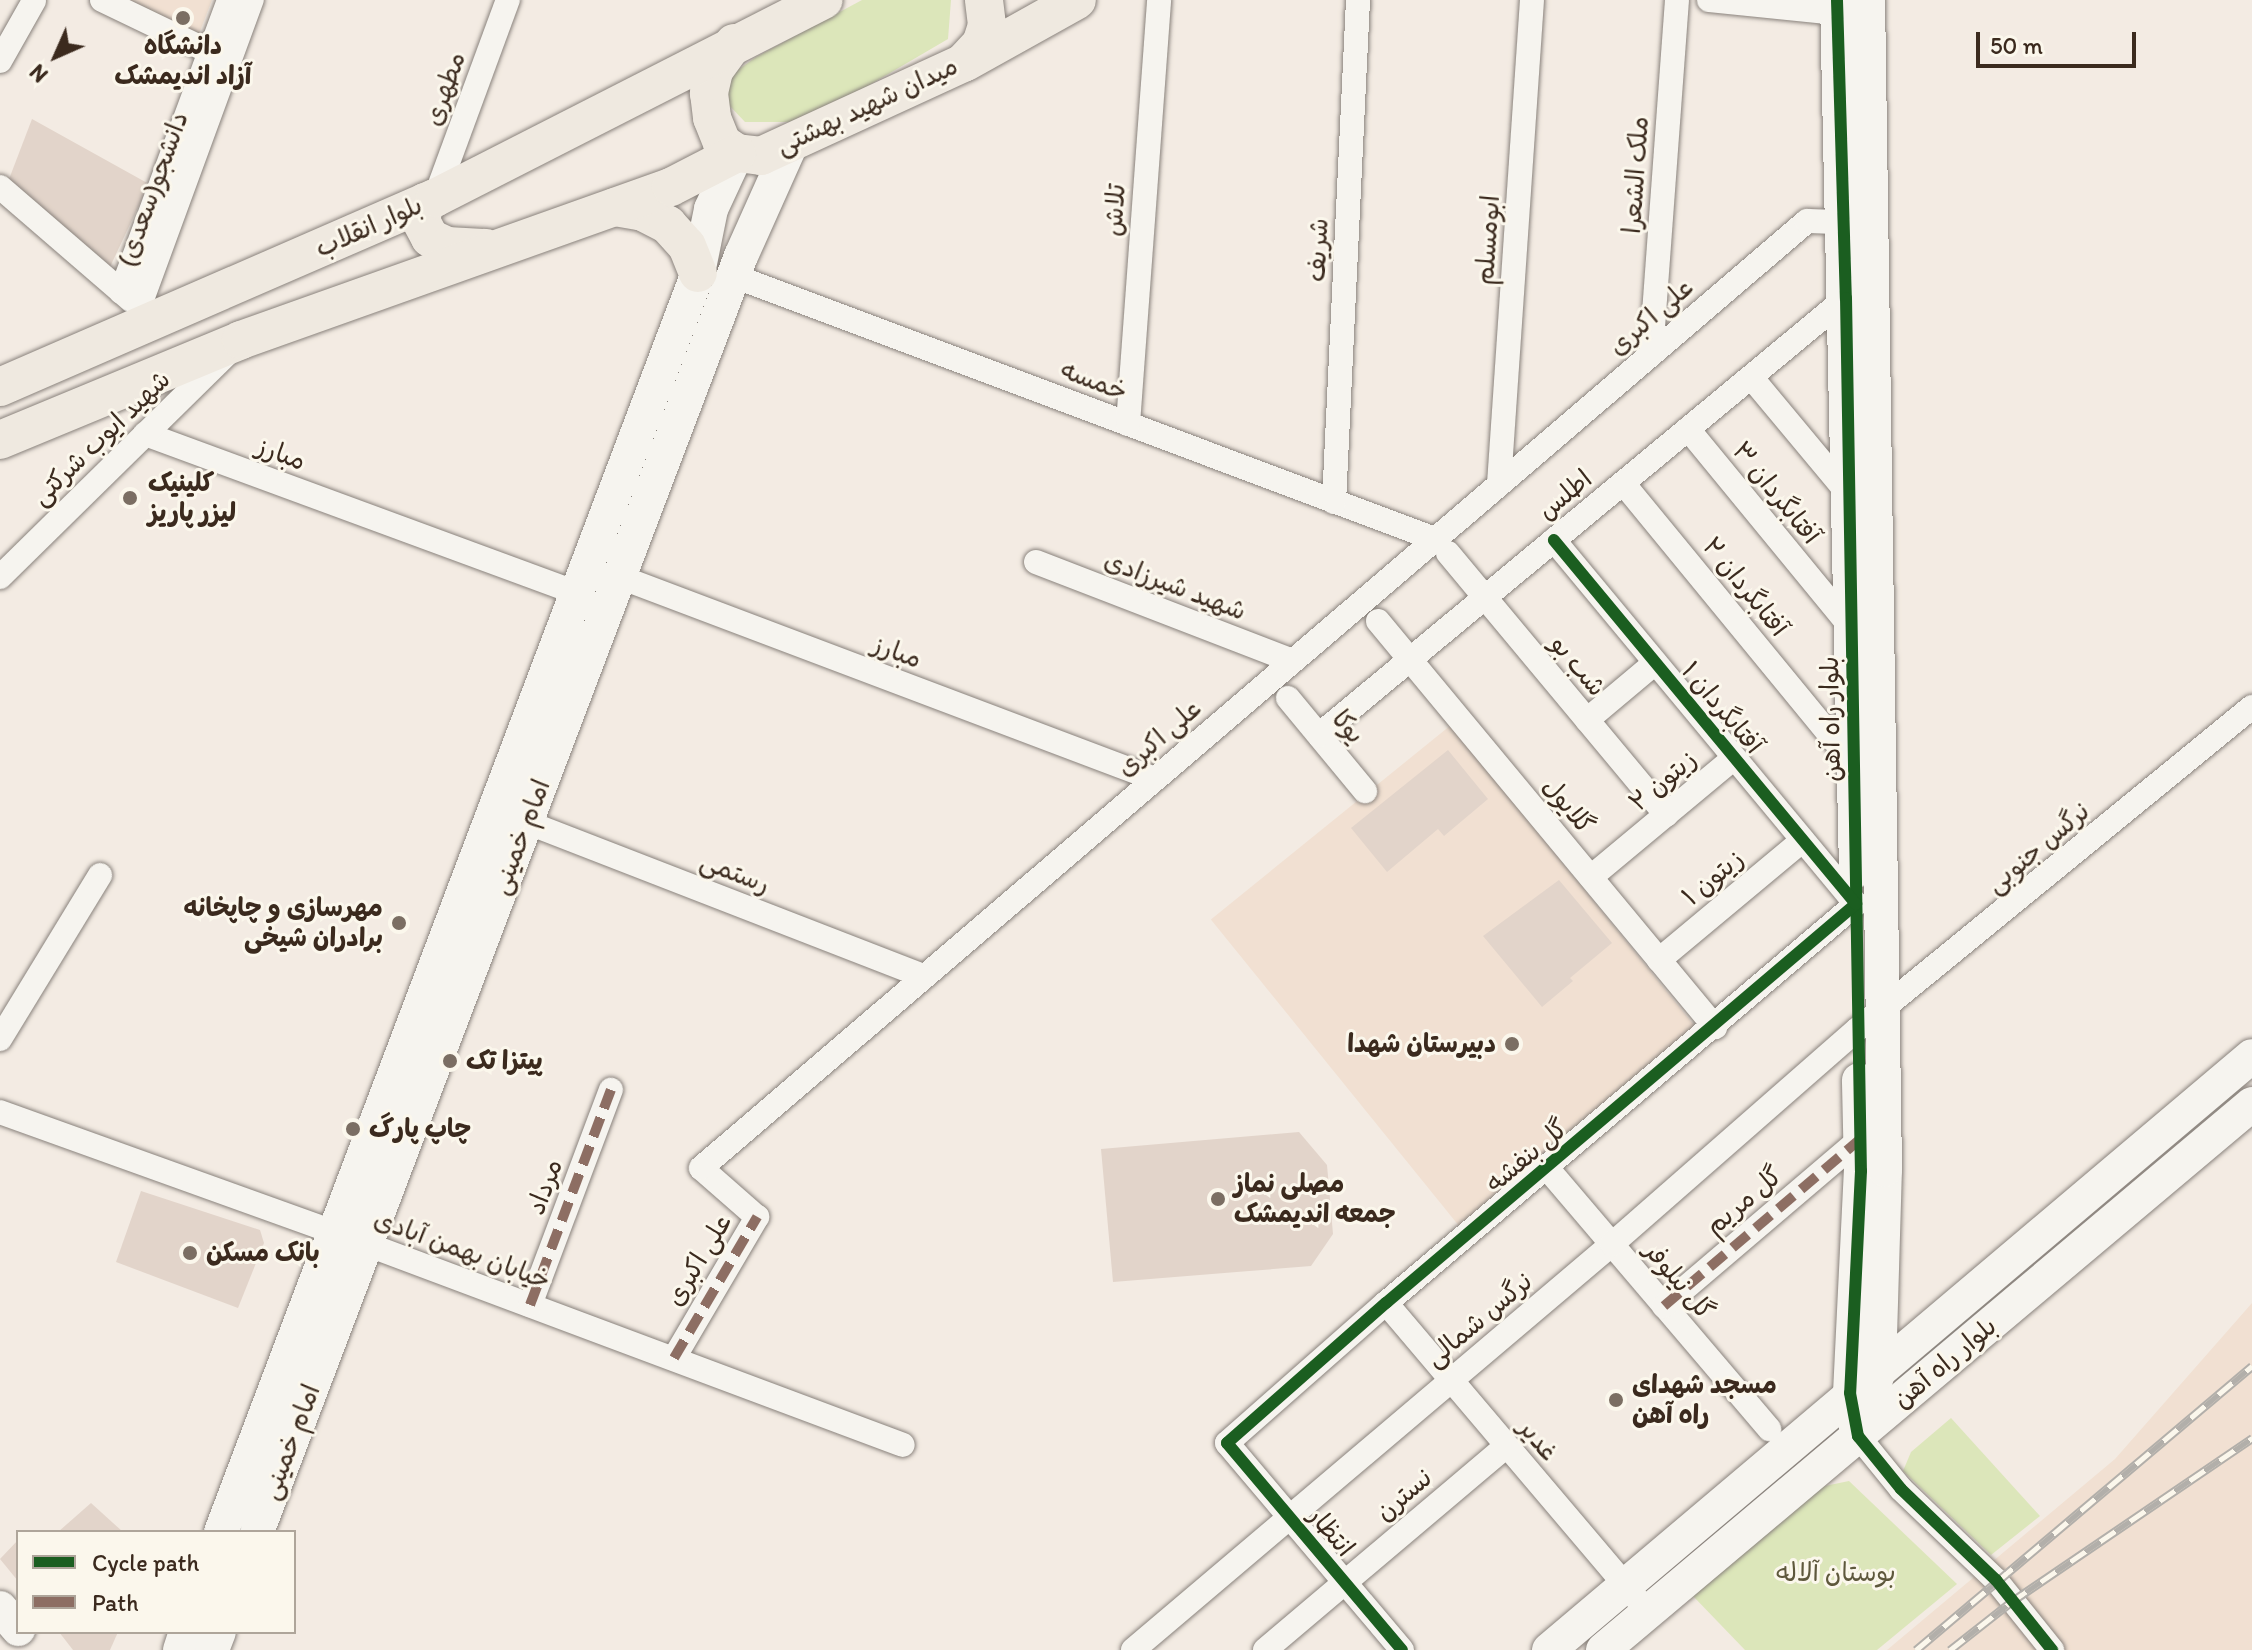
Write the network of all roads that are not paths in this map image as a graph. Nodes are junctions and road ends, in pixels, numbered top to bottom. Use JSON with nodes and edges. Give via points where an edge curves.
{"nodes":[{"id":1,"x":102,"y":0,"type":"edge"},
{"id":2,"x":229,"y":0,"type":"edge"},
{"id":3,"x":252,"y":0,"type":"edge"},
{"id":4,"x":508,"y":0,"type":"edge"},
{"id":5,"x":768,"y":0,"type":"edge"},
{"id":6,"x":823,"y":0,"type":"edge"},
{"id":7,"x":984,"y":0,"type":"edge"},
{"id":8,"x":1077,"y":0,"type":"edge"},
{"id":9,"x":1159,"y":0,"type":"edge"},
{"id":10,"x":1358,"y":0,"type":"edge"},
{"id":11,"x":1532,"y":0,"type":"edge"},
{"id":12,"x":1677,"y":0,"type":"edge"},
{"id":13,"x":1709,"y":0,"type":"edge"},
{"id":14,"x":34,"y":1,"type":"edge"},
{"id":15,"x":1848,"y":4,"type":"edge"},
{"id":16,"x":729,"y":50,"type":"junction"},
{"id":17,"x":210,"y":52,"type":"junction"},
{"id":18,"x":0,"y":61,"type":"edge"},
{"id":19,"x":963,"y":63,"type":"junction"},
{"id":20,"x":791,"y":144,"type":"junction"},
{"id":21,"x":737,"y":153,"type":"junction"},
{"id":22,"x":0,"y":187,"type":"edge"},
{"id":23,"x":430,"y":200,"type":"junction"},
{"id":24,"x":615,"y":207,"type":"junction"},
{"id":25,"x":1844,"y":222,"type":"junction"},
{"id":26,"x":499,"y":248,"type":"junction"},
{"id":27,"x":285,"y":263,"type":"junction"},
{"id":28,"x":716,"y":274,"type":"junction"},
{"id":29,"x":364,"y":296,"type":"junction"},
{"id":30,"x":1846,"y":298,"type":"junction"},
{"id":31,"x":138,"y":307,"type":"junction"},
{"id":32,"x":241,"y":340,"type":"junction"},
{"id":33,"x":1651,"y":354,"type":"junction"},
{"id":34,"x":1751,"y":377,"type":"junction"},
{"id":35,"x":0,"y":387,"type":"edge"},
{"id":36,"x":1128,"y":424,"type":"junction"},
{"id":37,"x":1688,"y":429,"type":"junction"},
{"id":38,"x":145,"y":434,"type":"junction"},
{"id":39,"x":0,"y":440,"type":"edge"},
{"id":40,"x":1623,"y":483,"type":"junction"},
{"id":41,"x":1499,"y":484,"type":"junction"},
{"id":42,"x":1850,"y":496,"type":"junction"},
{"id":43,"x":1334,"y":502,"type":"junction"},
{"id":44,"x":1554,"y":540,"type":"junction"},
{"id":45,"x":1441,"y":546,"type":"junction"},
{"id":46,"x":1036,"y":562,"type":"dead end"},
{"id":47,"x":0,"y":577,"type":"edge"},
{"id":48,"x":620,"y":577,"type":"junction"},
{"id":49,"x":577,"y":593,"type":"junction"},
{"id":50,"x":1485,"y":597,"type":"junction"},
{"id":51,"x":1378,"y":621,"type":"dead end"},
{"id":52,"x":1852,"y":629,"type":"junction"},
{"id":53,"x":1410,"y":659,"type":"junction"},
{"id":54,"x":1293,"y":661,"type":"junction"},
{"id":55,"x":1655,"y":663,"type":"junction"},
{"id":56,"x":1288,"y":698,"type":"dead end"},
{"id":57,"x":2252,"y":707,"type":"edge"},
{"id":58,"x":1587,"y":720,"type":"junction"},
{"id":59,"x":1319,"y":735,"type":"junction"},
{"id":60,"x":1734,"y":758,"type":"junction"},
{"id":61,"x":1854,"y":764,"type":"junction"},
{"id":62,"x":1155,"y":779,"type":"junction"},
{"id":63,"x":1365,"y":791,"type":"dead end"},
{"id":64,"x":1666,"y":815,"type":"junction"},
{"id":65,"x":526,"y":822,"type":"junction"},
{"id":66,"x":1803,"y":840,"type":"junction"},
{"id":67,"x":100,"y":875,"type":"dead end"},
{"id":68,"x":1591,"y":877,"type":"junction"},
{"id":69,"x":1856,"y":904,"type":"junction"},
{"id":70,"x":1659,"y":960,"type":"junction"},
{"id":71,"x":924,"y":976,"type":"junction"},
{"id":72,"x":1870,"y":1021,"type":"junction"},
{"id":73,"x":1715,"y":1027,"type":"junction"},
{"id":74,"x":0,"y":1039,"type":"edge"},
{"id":75,"x":2252,"y":1057,"type":"edge"},
{"id":76,"x":611,"y":1090,"type":"dead end"},
{"id":77,"x":2252,"y":1104,"type":"edge"},
{"id":78,"x":0,"y":1112,"type":"edge"},
{"id":79,"x":1860,"y":1139,"type":"junction"},
{"id":80,"x":1547,"y":1168,"type":"junction"},
{"id":81,"x":334,"y":1233,"type":"junction"},
{"id":82,"x":366,"y":1244,"type":"junction"},
{"id":83,"x":1612,"y":1244,"type":"junction"},
{"id":84,"x":1386,"y":1303,"type":"junction"},
{"id":85,"x":530,"y":1305,"type":"junction"},
{"id":86,"x":1664,"y":1306,"type":"junction"},
{"id":87,"x":674,"y":1358,"type":"junction"},
{"id":88,"x":1879,"y":1370,"type":"junction"},
{"id":89,"x":1451,"y":1380,"type":"junction"},
{"id":90,"x":1850,"y":1393,"type":"junction"},
{"id":91,"x":1769,"y":1429,"type":"dead end"},
{"id":92,"x":1858,"y":1436,"type":"junction"},
{"id":93,"x":1227,"y":1443,"type":"joint"},
{"id":94,"x":903,"y":1445,"type":"dead end"},
{"id":95,"x":1506,"y":1446,"type":"junction"},
{"id":96,"x":1289,"y":1517,"type":"junction"},
{"id":97,"x":222,"y":1530,"type":"edge"},
{"id":98,"x":258,"y":1530,"type":"edge"},
{"id":99,"x":1345,"y":1583,"type":"junction"},
{"id":100,"x":1625,"y":1585,"type":"junction"},
{"id":101,"x":0,"y":1608,"type":"edge"},
{"id":102,"x":1648,"y":1612,"type":"junction"},
{"id":103,"x":16,"y":1627,"type":"edge"},
{"id":104,"x":22,"y":1634,"type":"edge"},
{"id":105,"x":35,"y":1650,"type":"edge"},
{"id":106,"x":1133,"y":1650,"type":"edge"},
{"id":107,"x":1265,"y":1650,"type":"edge"},
{"id":108,"x":1402,"y":1650,"type":"edge"},
{"id":109,"x":1549,"y":1650,"type":"edge"},
{"id":110,"x":1603,"y":1650,"type":"edge"},
{"id":111,"x":2052,"y":1650,"type":"edge"}],
"edges":[{"from":1,"to":17,"type":"street"},
{"from":2,"to":17,"type":"street","name":"دانشجو(سعدی)"},
{"from":3,"to":31,"type":"street","name":"دانشجو(سعدی)"},
{"from":4,"to":23,"type":"street","name":"مطهری"},
{"from":5,"to":16,"type":"main road"},
{"from":6,"to":16,"type":"main road"},
{"from":7,"to":19,"type":"main road","name":"میدان شهید بهشتی","via":[[987,25],[981,44]]},
{"from":8,"to":19,"type":"main road"},
{"from":9,"to":36,"type":"street","name":"تلاش"},
{"from":10,"to":43,"type":"street","name":"شریف"},
{"from":11,"to":41,"type":"street","name":"ابومسلم"},
{"from":12,"to":33,"type":"street","name":"ملک الشعرا"},
{"from":13,"to":15,"type":"street"},
{"from":14,"to":18,"type":"street"},
{"from":15,"to":25,"type":"street","name":"بلوار راه آهن"},
{"from":15,"to":72,"type":"street","name":"بلوار راه آهن"},
{"from":16,"to":21,"type":"main road","via":[[714,71],[709,93],[722,143]]},
{"from":16,"to":23,"type":"main road","name":"بلوار انقلاب"},
{"from":17,"to":31,"type":"street","name":"دانشجو(سعدی)"},
{"from":19,"to":20,"type":"main road","name":"میدان شهید بهشتی"},
{"from":20,"to":21,"type":"main road","name":"میدان شهید بهشتی","via":[[761,156]]},
{"from":20,"to":28,"type":"street","name":"امام خمینی"},
{"from":21,"to":24,"type":"main road","via":[[671,187]]},
{"from":21,"to":28,"type":"street","name":"امام خمینی","via":[[711,209]]},
{"from":22,"to":31,"type":"street"},
{"from":23,"to":26,"type":"main road","via":[[421,221],[438,244]]},
{"from":23,"to":27,"type":"main road","name":"بلوار انقلاب"},
{"from":24,"to":26,"type":"main road"},
{"from":24,"to":28,"type":"main road","via":[[643,212],[668,225]]},
{"from":25,"to":30,"type":"street","name":"بلوار راه آهن"},
{"from":25,"to":33,"type":"street","name":"علی اکبری","via":[[1807,221]]},
{"from":26,"to":29,"type":"main road"},
{"from":27,"to":29,"type":"main road","via":[[350,260],[365,279]]},
{"from":27,"to":31,"type":"main road","name":"بلوار انقلاب"},
{"from":28,"to":36,"type":"street","name":"خمسه"},
{"from":28,"to":48,"type":"street","name":"امام خمینی"},
{"from":28,"to":49,"type":"street","name":"امام خمینی"},
{"from":29,"to":32,"type":"main road"},
{"from":30,"to":34,"type":"street","name":"اطلس"},
{"from":30,"to":42,"type":"street","name":"بلوار راه آهن"},
{"from":31,"to":35,"type":"main road","name":"بلوار انقلاب"},
{"from":32,"to":38,"type":"street","name":"شهید ایوب شرکتی"},
{"from":32,"to":39,"type":"main road"},
{"from":33,"to":41,"type":"street","name":"علی اکبری"},
{"from":34,"to":37,"type":"street","name":"اطلس"},
{"from":34,"to":42,"type":"street"},
{"from":36,"to":43,"type":"street","name":"خمسه"},
{"from":37,"to":40,"type":"street","name":"اطلس"},
{"from":37,"to":52,"type":"street","name":"آفتابگردان ۳"},
{"from":38,"to":47,"type":"street","name":"شهید ایوب شرکتی"},
{"from":38,"to":49,"type":"street","name":"مبارز"},
{"from":40,"to":44,"type":"street","name":"اطلس"},
{"from":40,"to":61,"type":"street","name":"آفتابگردان ۲"},
{"from":41,"to":45,"type":"street","name":"علی اکبری"},
{"from":42,"to":52,"type":"street","name":"بلوار راه آهن"},
{"from":43,"to":45,"type":"street","name":"خمسه"},
{"from":44,"to":50,"type":"street","name":"اطلس"},
{"from":44,"to":55,"type":"street","name":"آفتابگردان ۱"},
{"from":45,"to":50,"type":"street","name":"شب بو"},
{"from":45,"to":54,"type":"street","name":"علی اکبری"},
{"from":46,"to":54,"type":"street","name":"شهید شیرزادی"},
{"from":48,"to":62,"type":"street","name":"مبارز"},
{"from":48,"to":65,"type":"street","name":"امام خمینی"},
{"from":49,"to":81,"type":"street","name":"امام خمینی"},
{"from":50,"to":53,"type":"street","name":"اطلس"},
{"from":50,"to":58,"type":"street","name":"شب بو"},
{"from":51,"to":53,"type":"street","name":"گلایول"},
{"from":52,"to":61,"type":"street","name":"بلوار راه آهن"},
{"from":53,"to":59,"type":"street","name":"اطلس"},
{"from":53,"to":68,"type":"street","name":"گلایول"},
{"from":54,"to":62,"type":"street","name":"علی اکبری"},
{"from":55,"to":58,"type":"street"},
{"from":55,"to":60,"type":"street","name":"آفتابگردان ۱"},
{"from":56,"to":59,"type":"street","name":"یوکا"},
{"from":57,"to":72,"type":"street","name":"نرگس جنوبی"},
{"from":58,"to":64,"type":"street","name":"شب بو"},
{"from":59,"to":63,"type":"street","name":"یوکا"},
{"from":60,"to":64,"type":"street","name":"زیتون ۲"},
{"from":60,"to":66,"type":"street","name":"آفتابگردان ۱"},
{"from":61,"to":69,"type":"street","name":"بلوار راه آهن"},
{"from":62,"to":71,"type":"street","name":"علی اکبری"},
{"from":64,"to":68,"type":"street","name":"زیتون ۲"},
{"from":65,"to":71,"type":"street","name":"رستمی"},
{"from":65,"to":82,"type":"street","name":"امام خمینی"},
{"from":66,"to":69,"type":"street","name":"آفتابگردان ۱"},
{"from":66,"to":70,"type":"street","name":"زیتون ۱"},
{"from":67,"to":74,"type":"street"},
{"from":68,"to":70,"type":"street","name":"گلایول"},
{"from":69,"to":72,"type":"street","name":"بلوار راه آهن"},
{"from":69,"to":73,"type":"street","name":"گل بنفشه"},
{"from":70,"to":73,"type":"street","name":"گلایول"},
{"from":71,"to":87,"type":"street","name":"علی اکبری","via":[[701,1168],[757,1217]]},
{"from":72,"to":79,"type":"street","name":"بلوار راه آهن"},
{"from":72,"to":83,"type":"street","name":"نرگس شمالی"},
{"from":72,"to":88,"type":"street","name":"بلوار راه آهن","via":[[1885,1170]]},
{"from":73,"to":80,"type":"street","name":"گل بنفشه"},
{"from":75,"to":88,"type":"street","name":"بلوار راه آهن"},
{"from":76,"to":85,"type":"street","name":"مرداد"},
{"from":77,"to":92,"type":"street","name":"بلوار راه آهن"},
{"from":78,"to":81,"type":"street","name":"خیابان بهمن آبادی"},
{"from":79,"to":86,"type":"street","name":"گل مریم"},
{"from":79,"to":90,"type":"street","name":"بلوار راه آهن"},
{"from":80,"to":83,"type":"street","name":"گل نیلوفر"},
{"from":80,"to":84,"type":"street","name":"گل بنفشه"},
{"from":81,"to":82,"type":"street","name":"خیابان بهمن آبادی"},
{"from":81,"to":97,"type":"street","name":"امام خمینی"},
{"from":82,"to":85,"type":"street","name":"خیابان بهمن آبادی"},
{"from":82,"to":98,"type":"street","name":"امام خمینی"},
{"from":83,"to":86,"type":"street","name":"گل نیلوفر"},
{"from":83,"to":89,"type":"street","name":"نرگس شمالی"},
{"from":84,"to":89,"type":"street","name":"غدیر"},
{"from":84,"to":93,"type":"street","name":"گل بنفشه"},
{"from":85,"to":87,"type":"street","name":"خیابان بهمن آبادی"},
{"from":86,"to":91,"type":"street","name":"گل نیلوفر"},
{"from":87,"to":94,"type":"street","name":"خیابان بهمن آبادی"},
{"from":88,"to":90,"type":"street","name":"بلوار راه آهن"},
{"from":88,"to":92,"type":"street","name":"بلوار راه آهن"},
{"from":89,"to":95,"type":"street","name":"غدیر"},
{"from":89,"to":96,"type":"street","name":"نرگس شمالی"},
{"from":90,"to":92,"type":"street","name":"بلوار راه آهن"},
{"from":90,"to":100,"type":"street","name":"بلوار راه آهن"},
{"from":92,"to":102,"type":"street","name":"بلوار راه آهن"},
{"from":92,"to":111,"type":"street","via":[[1901,1489],[1996,1580]]},
{"from":93,"to":96,"type":"street","name":"انتظار"},
{"from":95,"to":99,"type":"street","name":"نسترن"},
{"from":95,"to":100,"type":"street","name":"غدیر"},
{"from":96,"to":99,"type":"street","name":"انتظار"},
{"from":96,"to":106,"type":"street","name":"نرگس شمالی"},
{"from":99,"to":107,"type":"street","name":"نسترن"},
{"from":99,"to":108,"type":"street","name":"انتظار"},
{"from":100,"to":102,"type":"street","name":"غدیر"},
{"from":100,"to":109,"type":"street","name":"بلوار راه آهن"},
{"from":101,"to":103,"type":"street"},
{"from":102,"to":110,"type":"street","name":"بلوار راه آهن"},
{"from":104,"to":105,"type":"street"}]}
